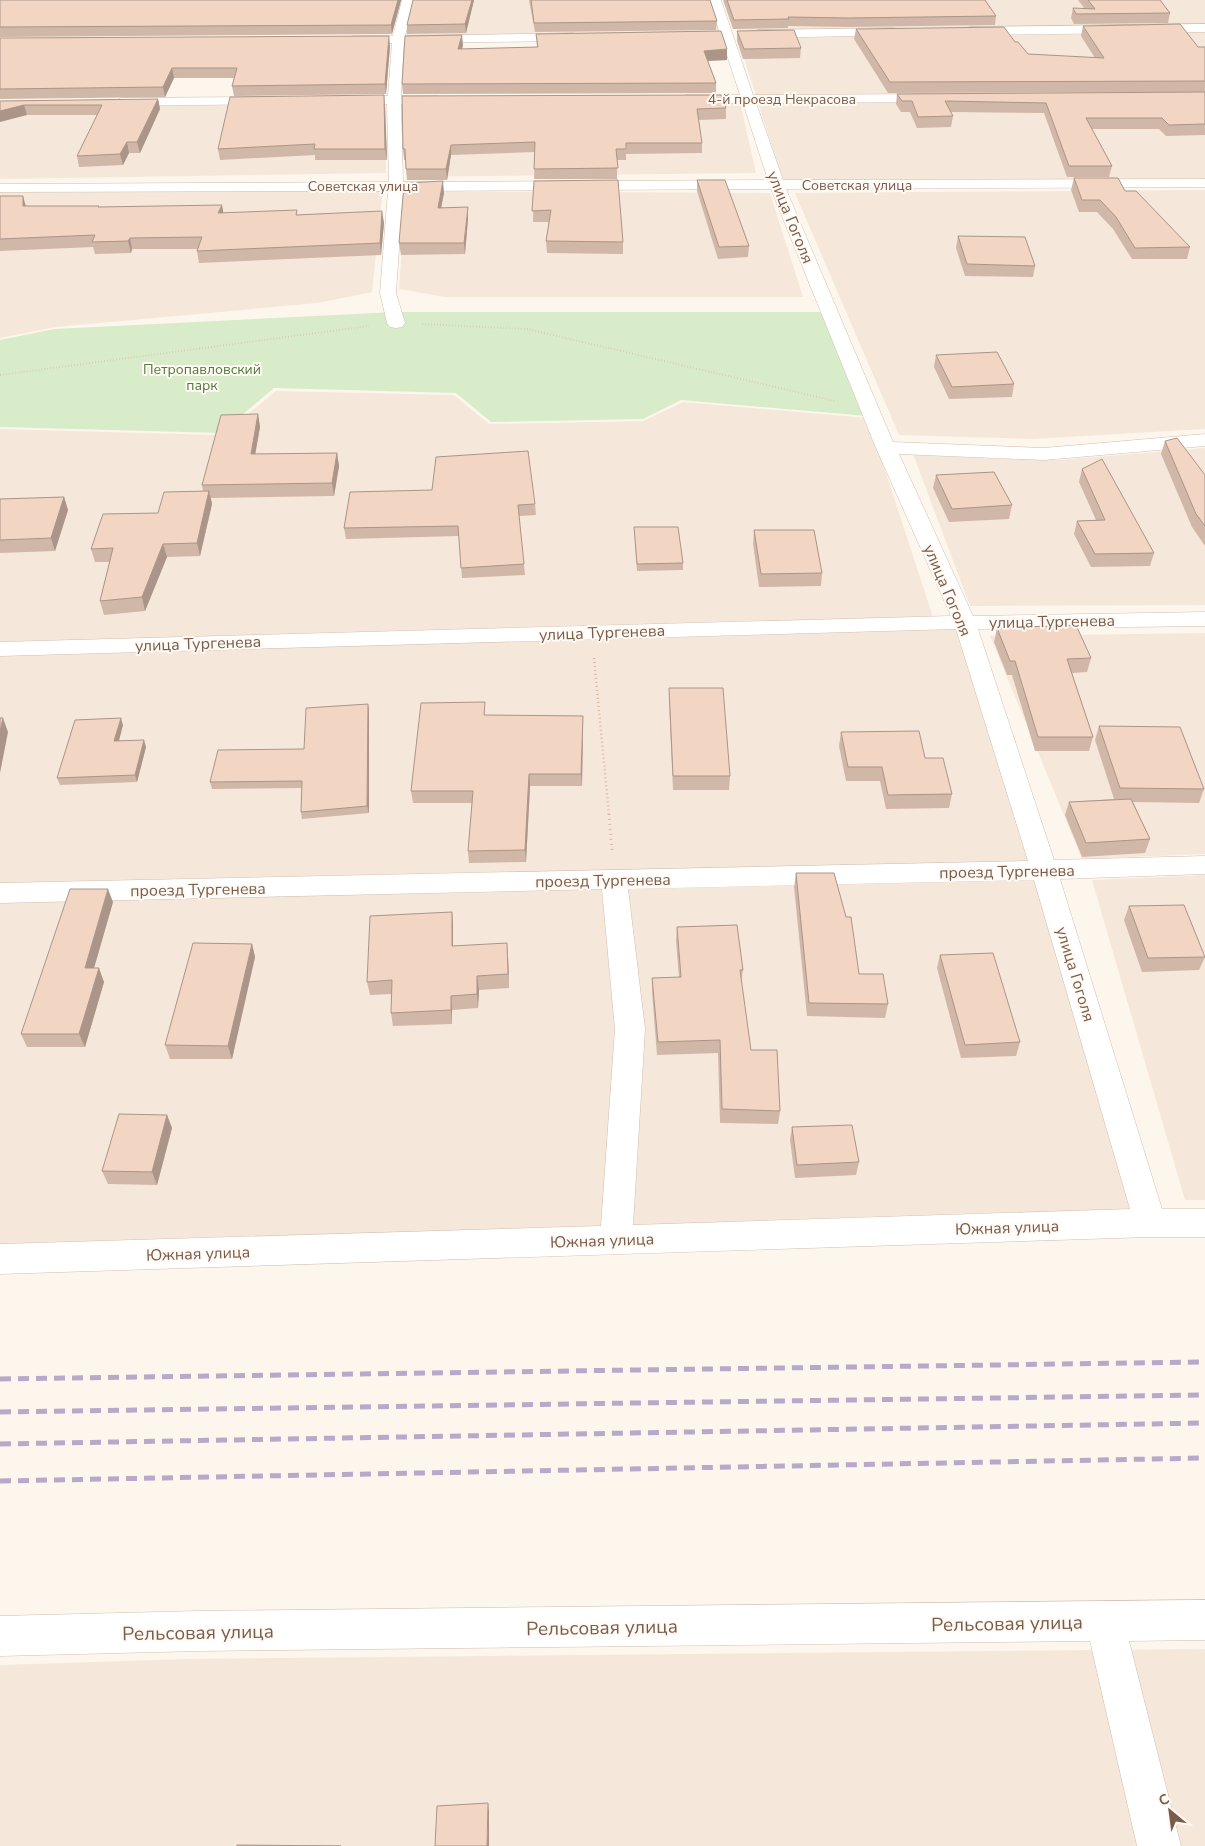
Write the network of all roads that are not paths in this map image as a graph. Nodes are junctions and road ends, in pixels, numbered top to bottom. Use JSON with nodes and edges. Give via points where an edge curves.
{"nodes":[{"id":1,"x":408,"y":0,"type":"edge"},
{"id":2,"x":714,"y":0,"type":"edge"},
{"id":3,"x":1205,"y":28,"type":"edge"},
{"id":4,"x":952,"y":31,"type":"edge"},
{"id":5,"x":902,"y":32,"type":"edge"},
{"id":6,"x":737,"y":34,"type":"junction"},
{"id":7,"x":709,"y":35,"type":"edge"},
{"id":8,"x":585,"y":37,"type":"edge"},
{"id":9,"x":339,"y":40,"type":"edge"},
{"id":10,"x":398,"y":40,"type":"junction"},
{"id":11,"x":946,"y":98,"type":"edge"},
{"id":12,"x":668,"y":99,"type":"edge"},
{"id":13,"x":747,"y":99,"type":"junction"},
{"id":14,"x":394,"y":100,"type":"junction"},
{"id":15,"x":453,"y":100,"type":"edge"},
{"id":16,"x":277,"y":101,"type":"edge"},
{"id":17,"x":335,"y":101,"type":"edge"},
{"id":18,"x":112,"y":102,"type":"edge"},
{"id":19,"x":1205,"y":183,"type":"edge"},
{"id":20,"x":778,"y":185,"type":"junction"},
{"id":21,"x":396,"y":186,"type":"junction"},
{"id":22,"x":0,"y":188,"type":"edge"},
{"id":23,"x":396,"y":323,"type":"road end"},
{"id":24,"x":1205,"y":440,"type":"edge"},
{"id":25,"x":886,"y":448,"type":"junction"},
{"id":26,"x":1205,"y":619,"type":"edge"},
{"id":27,"x":965,"y":622,"type":"junction"},
{"id":28,"x":0,"y":649,"type":"edge"},
{"id":29,"x":1205,"y":865,"type":"edge"},
{"id":30,"x":1044,"y":870,"type":"junction"},
{"id":31,"x":614,"y":880,"type":"junction"},
{"id":32,"x":0,"y":893,"type":"edge"},
{"id":33,"x":1150,"y":1223,"type":"junction"},
{"id":34,"x":1205,"y":1223,"type":"edge"},
{"id":35,"x":616,"y":1240,"type":"junction"},
{"id":36,"x":0,"y":1259,"type":"edge"},
{"id":37,"x":1205,"y":1620,"type":"edge"},
{"id":38,"x":1106,"y":1622,"type":"junction"},
{"id":39,"x":0,"y":1636,"type":"edge"},
{"id":40,"x":1159,"y":1846,"type":"edge"}],
"edges":[{"from":1,"to":10,"type":"street"},
{"from":2,"to":6,"type":"street","name":"улица Гоголя"},
{"from":3,"to":4,"type":"street"},
{"from":5,"to":6,"type":"street"},
{"from":6,"to":7,"type":"street"},
{"from":6,"to":13,"type":"street","name":"улица Гоголя"},
{"from":8,"to":10,"type":"street"},
{"from":9,"to":10,"type":"street"},
{"from":10,"to":14,"type":"street"},
{"from":11,"to":13,"type":"street","name":"4-й проезд Некрасова"},
{"from":12,"to":13,"type":"street","name":"4-й проезд Некрасова"},
{"from":13,"to":20,"type":"street","name":"улица Гоголя"},
{"from":14,"to":15,"type":"street"},
{"from":14,"to":17,"type":"street"},
{"from":14,"to":21,"type":"street"},
{"from":16,"to":18,"type":"street"},
{"from":19,"to":20,"type":"street","name":"Советская улица"},
{"from":20,"to":21,"type":"street","name":"Советская улица"},
{"from":20,"to":25,"type":"street","name":"улица Гоголя"},
{"from":21,"to":22,"type":"street","name":"Советская улица"},
{"from":21,"to":23,"type":"street","via":[[388,293]]},
{"from":24,"to":25,"type":"street","via":[[1044,454]]},
{"from":25,"to":27,"type":"street","name":"улица Гоголя"},
{"from":26,"to":27,"type":"street","name":"улица Тургенева"},
{"from":27,"to":28,"type":"street","name":"улица Тургенева"},
{"from":27,"to":30,"type":"street","name":"улица Гоголя"},
{"from":29,"to":30,"type":"street","name":"проезд Тургенева"},
{"from":30,"to":31,"type":"street","name":"проезд Тургенева"},
{"from":30,"to":33,"type":"street","name":"улица Гоголя"},
{"from":31,"to":32,"type":"street","name":"проезд Тургенева"},
{"from":31,"to":35,"type":"street","via":[[630,1028]]},
{"from":33,"to":34,"type":"street","name":"Южная улица"},
{"from":33,"to":35,"type":"street","name":"Южная улица"},
{"from":35,"to":36,"type":"street","name":"Южная улица"},
{"from":37,"to":38,"type":"street","name":"Рельсовая улица"},
{"from":38,"to":39,"type":"street","name":"Рельсовая улица"},
{"from":38,"to":40,"type":"street"}]}
